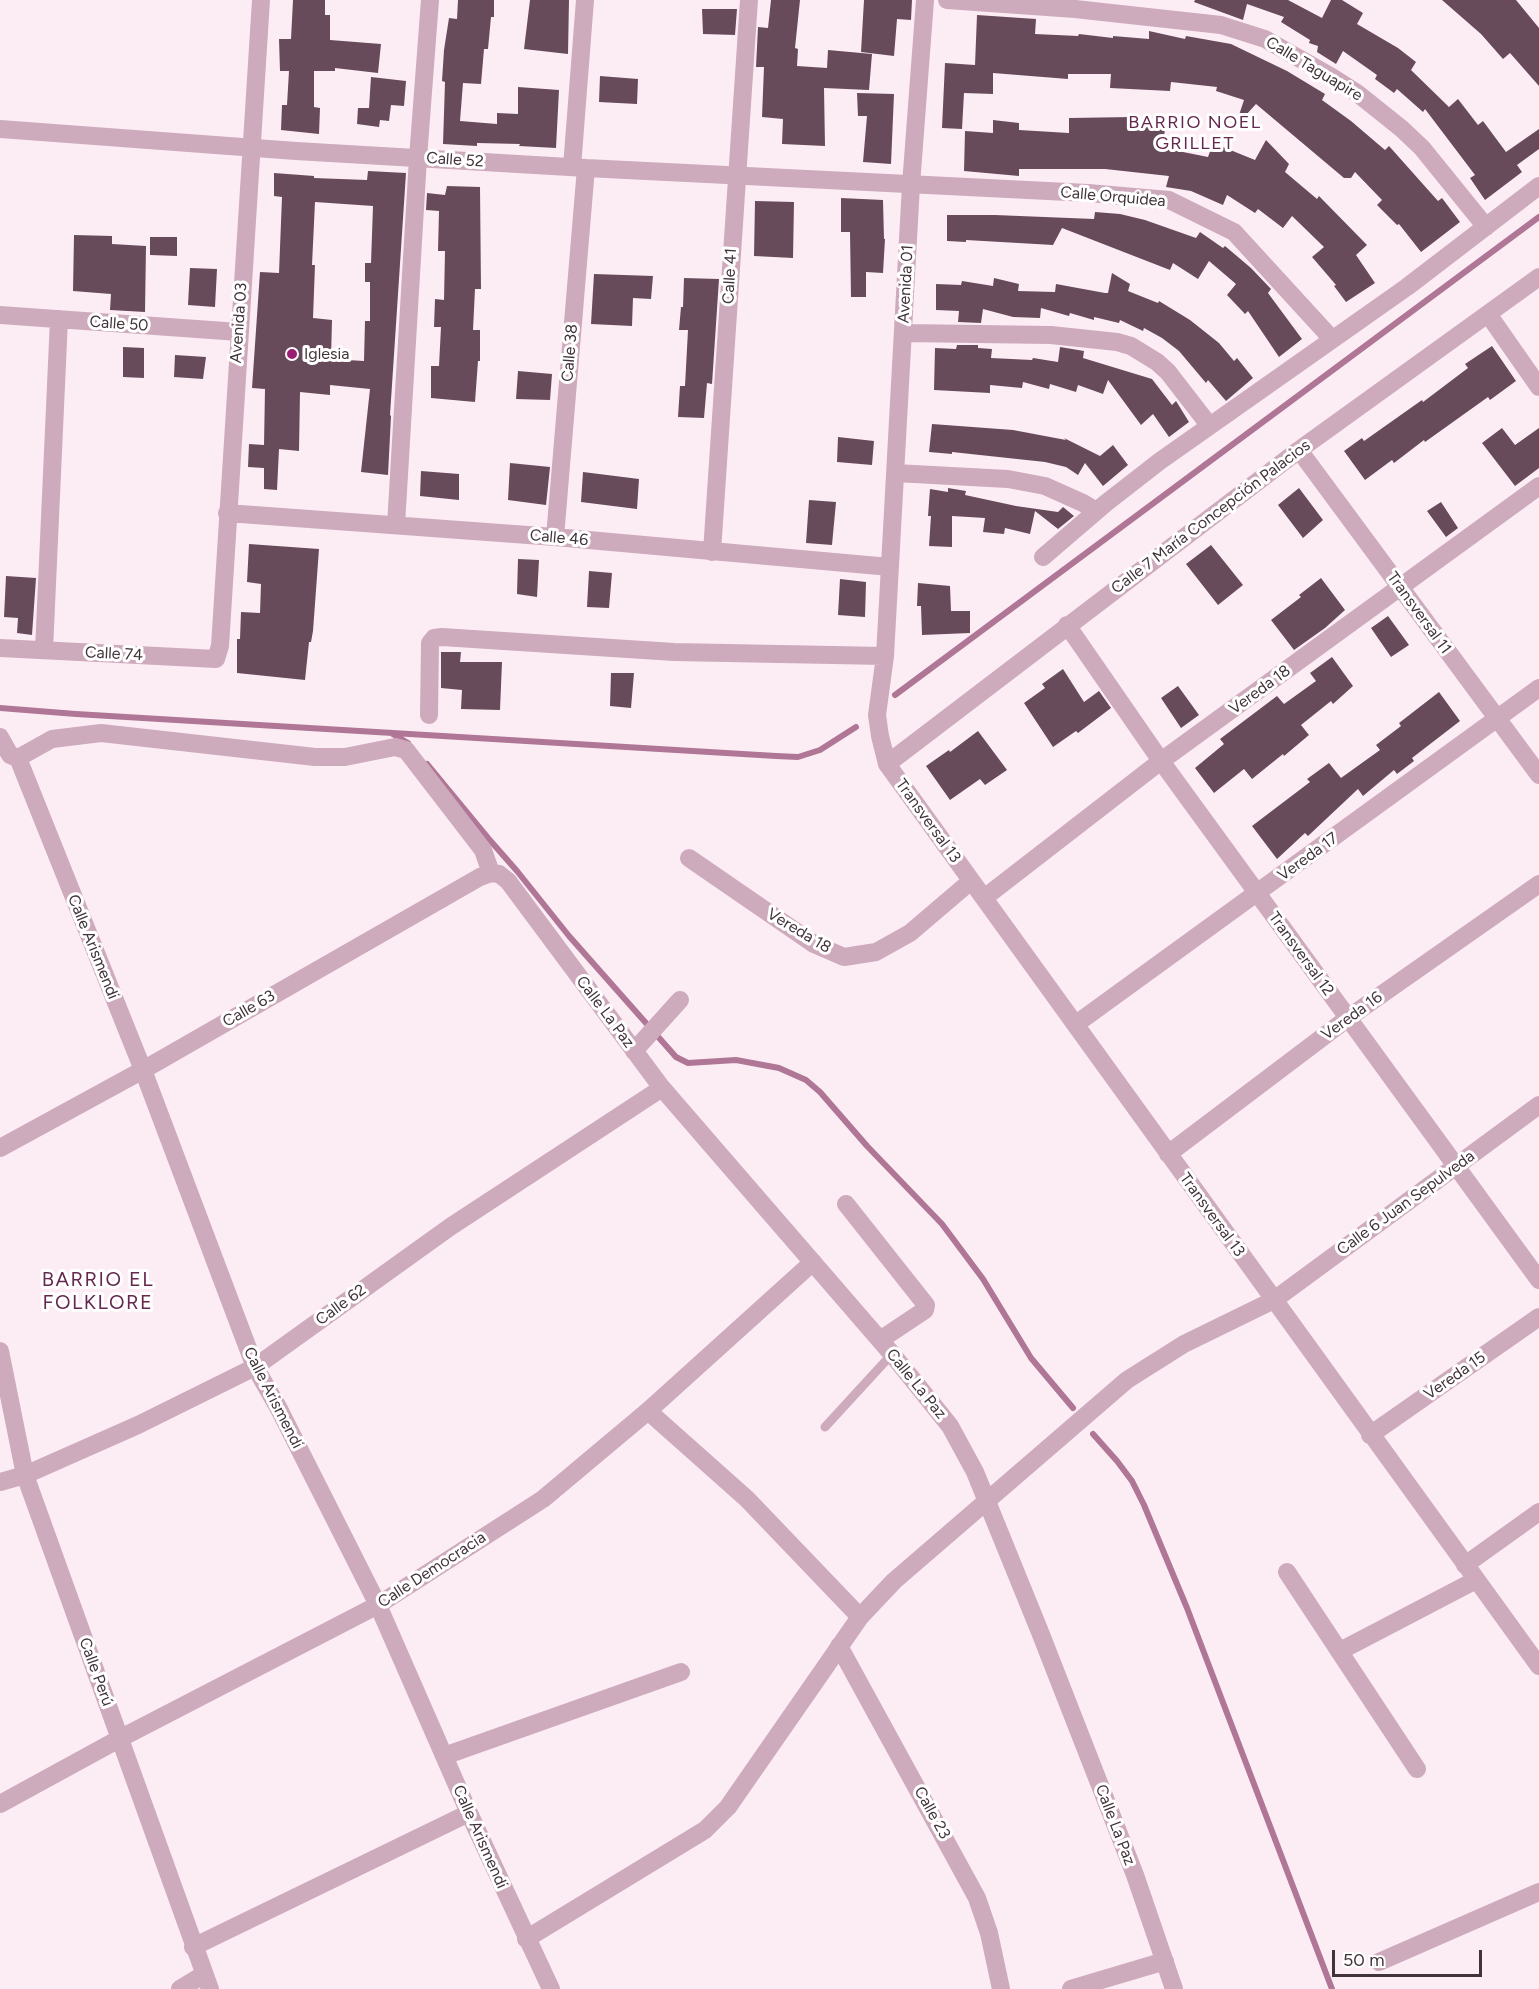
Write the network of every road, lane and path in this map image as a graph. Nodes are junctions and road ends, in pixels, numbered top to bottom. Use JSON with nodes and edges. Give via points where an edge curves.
{"nodes":[{"id":1,"x":261,"y":0,"type":"edge"},
{"id":2,"x":430,"y":0,"type":"edge"},
{"id":3,"x":585,"y":0,"type":"edge"},
{"id":4,"x":749,"y":0,"type":"edge"},
{"id":5,"x":925,"y":0,"type":"edge"},
{"id":6,"x":947,"y":0,"type":"edge"},
{"id":7,"x":0,"y":129,"type":"edge"},
{"id":8,"x":251,"y":147,"type":"junction"},
{"id":9,"x":418,"y":158,"type":"junction"},
{"id":10,"x":579,"y":168,"type":"junction"},
{"id":11,"x":736,"y":176,"type":"junction"},
{"id":12,"x":911,"y":185,"type":"junction"},
{"id":13,"x":1539,"y":186,"type":"edge"},
{"id":14,"x":1486,"y":227,"type":"junction"},
{"id":15,"x":1539,"y":276,"type":"edge"},
{"id":16,"x":1488,"y":314,"type":"junction"},
{"id":17,"x":0,"y":315,"type":"edge"},
{"id":18,"x":59,"y":319,"type":"junction"},
{"id":19,"x":239,"y":332,"type":"junction"},
{"id":20,"x":904,"y":333,"type":"junction"},
{"id":21,"x":1332,"y":339,"type":"junction"},
{"id":22,"x":1539,"y":387,"type":"edge"},
{"id":23,"x":1209,"y":425,"type":"junction"},
{"id":24,"x":1299,"y":450,"type":"junction"},
{"id":25,"x":895,"y":473,"type":"junction"},
{"id":26,"x":1539,"y":486,"type":"edge"},
{"id":27,"x":1096,"y":511,"type":"junction"},
{"id":28,"x":227,"y":513,"type":"junction"},
{"id":29,"x":396,"y":525,"type":"junction"},
{"id":30,"x":555,"y":537,"type":"junction"},
{"id":31,"x":712,"y":552,"type":"junction"},
{"id":32,"x":1043,"y":557,"type":"dead end"},
{"id":33,"x":890,"y":567,"type":"junction"},
{"id":34,"x":1401,"y":588,"type":"junction"},
{"id":35,"x":1067,"y":625,"type":"junction"},
{"id":36,"x":219,"y":646,"type":"joint"},
{"id":37,"x":0,"y":648,"type":"edge"},
{"id":38,"x":44,"y":650,"type":"junction"},
{"id":39,"x":885,"y":656,"type":"junction"},
{"id":40,"x":1539,"y":688,"type":"edge"},
{"id":41,"x":429,"y":715,"type":"dead end"},
{"id":42,"x":1497,"y":719,"type":"junction"},
{"id":43,"x":0,"y":736,"type":"edge"},
{"id":44,"x":18,"y":758,"type":"junction"},
{"id":45,"x":1161,"y":761,"type":"junction"},
{"id":46,"x":887,"y":764,"type":"junction"},
{"id":47,"x":1539,"y":775,"type":"edge"},
{"id":48,"x":689,"y":858,"type":"dead end"},
{"id":49,"x":495,"y":874,"type":"junction"},
{"id":50,"x":971,"y":881,"type":"junction"},
{"id":51,"x":1539,"y":884,"type":"edge"},
{"id":52,"x":1257,"y":894,"type":"junction"},
{"id":53,"x":984,"y":898,"type":"junction"},
{"id":54,"x":680,"y":1000,"type":"dead end"},
{"id":55,"x":1348,"y":1018,"type":"junction"},
{"id":56,"x":1076,"y":1024,"type":"junction"},
{"id":57,"x":634,"y":1051,"type":"junction"},
{"id":58,"x":143,"y":1070,"type":"junction"},
{"id":59,"x":662,"y":1088,"type":"junction"},
{"id":60,"x":1539,"y":1105,"type":"edge"},
{"id":61,"x":0,"y":1148,"type":"edge"},
{"id":62,"x":1168,"y":1154,"type":"junction"},
{"id":63,"x":1457,"y":1166,"type":"junction"},
{"id":64,"x":846,"y":1204,"type":"dead end"},
{"id":65,"x":813,"y":1262,"type":"junction"},
{"id":66,"x":1539,"y":1280,"type":"edge"},
{"id":67,"x":1274,"y":1300,"type":"junction"},
{"id":68,"x":1539,"y":1317,"type":"edge"},
{"id":69,"x":886,"y":1347,"type":"junction"},
{"id":70,"x":0,"y":1351,"type":"edge"},
{"id":71,"x":255,"y":1367,"type":"junction"},
{"id":72,"x":648,"y":1411,"type":"junction"},
{"id":73,"x":825,"y":1427,"type":"dead end"},
{"id":74,"x":1370,"y":1435,"type":"junction"},
{"id":75,"x":25,"y":1475,"type":"junction"},
{"id":76,"x":0,"y":1482,"type":"edge"},
{"id":77,"x":986,"y":1502,"type":"junction"},
{"id":78,"x":1539,"y":1512,"type":"edge"},
{"id":79,"x":1287,"y":1572,"type":"dead end"},
{"id":80,"x":1470,"y":1573,"type":"junction"},
{"id":81,"x":378,"y":1605,"type":"junction"},
{"id":82,"x":860,"y":1617,"type":"junction"},
{"id":83,"x":839,"y":1646,"type":"junction"},
{"id":84,"x":1340,"y":1652,"type":"junction"},
{"id":85,"x":1539,"y":1666,"type":"edge"},
{"id":86,"x":681,"y":1672,"type":"dead end"},
{"id":87,"x":119,"y":1739,"type":"junction"},
{"id":88,"x":444,"y":1756,"type":"junction"},
{"id":89,"x":1417,"y":1769,"type":"dead end"},
{"id":90,"x":0,"y":1804,"type":"edge"},
{"id":91,"x":469,"y":1813,"type":"junction"},
{"id":92,"x":1539,"y":1892,"type":"edge"},
{"id":93,"x":526,"y":1939,"type":"junction"},
{"id":94,"x":193,"y":1947,"type":"junction"},
{"id":95,"x":1165,"y":1961,"type":"junction"},
{"id":96,"x":1378,"y":1962,"type":"dead end"},
{"id":97,"x":206,"y":1982,"type":"edge"},
{"id":98,"x":180,"y":1989,"type":"edge"},
{"id":99,"x":551,"y":1989,"type":"edge"},
{"id":100,"x":1001,"y":1989,"type":"edge"},
{"id":101,"x":1071,"y":1989,"type":"edge"},
{"id":102,"x":1174,"y":1989,"type":"edge"}],
"edges":[{"from":1,"to":8,"type":"street","name":"Avenida 03"},
{"from":2,"to":9,"type":"street"},
{"from":3,"to":10,"type":"street","name":"Calle 38"},
{"from":4,"to":11,"type":"street","name":"Calle 41"},
{"from":5,"to":12,"type":"street","name":"Avenida 01"},
{"from":6,"to":14,"type":"street","name":"Calle Taguapire","via":[[1221,25],[1265,39],[1332,77],[1402,129]]},
{"from":7,"to":8,"type":"street","name":"Calle 52"},
{"from":8,"to":9,"type":"street","name":"Calle 52"},
{"from":8,"to":19,"type":"street","name":"Avenida 03"},
{"from":9,"to":10,"type":"street","name":"Calle 52"},
{"from":9,"to":29,"type":"street"},
{"from":10,"to":11,"type":"street","name":"Calle 52"},
{"from":10,"to":30,"type":"street","name":"Calle 38"},
{"from":11,"to":12,"type":"street","name":"Calle 52"},
{"from":11,"to":31,"type":"street","name":"Calle 41"},
{"from":12,"to":20,"type":"street","name":"Avenida 01"},
{"from":12,"to":21,"type":"street","name":"Calle Orquidea","via":[[1169,200],[1234,232]]},
{"from":13,"to":14,"type":"street"},
{"from":14,"to":21,"type":"street"},
{"from":15,"to":16,"type":"street","name":"Calle 7 María Concepción Palacios"},
{"from":16,"to":22,"type":"street"},
{"from":16,"to":24,"type":"street","name":"Calle 7 María Concepción Palacios"},
{"from":17,"to":18,"type":"street","name":"Calle 50"},
{"from":18,"to":19,"type":"street","name":"Calle 50"},
{"from":18,"to":38,"type":"street"},
{"from":19,"to":28,"type":"street","name":"Avenida 03"},
{"from":20,"to":23,"type":"street","via":[[1051,335],[1131,346],[1168,372]]},
{"from":20,"to":25,"type":"street","name":"Avenida 01"},
{"from":21,"to":23,"type":"street"},
{"from":23,"to":27,"type":"street"},
{"from":24,"to":34,"type":"street","name":"Transversal 11"},
{"from":24,"to":35,"type":"street","name":"Calle 7 María Concepción Palacios"},
{"from":25,"to":27,"type":"street","via":[[1008,479],[1045,486]]},
{"from":25,"to":33,"type":"street","name":"Avenida 01"},
{"from":26,"to":34,"type":"street","name":"Vereda 18"},
{"from":27,"to":32,"type":"street"},
{"from":28,"to":29,"type":"street","name":"Calle 46"},
{"from":28,"to":36,"type":"street","name":"Avenida 03"},
{"from":29,"to":30,"type":"street","name":"Calle 46"},
{"from":30,"to":31,"type":"street","name":"Calle 46"},
{"from":31,"to":33,"type":"street","name":"Calle 46"},
{"from":33,"to":39,"type":"street","name":"Avenida 01"},
{"from":34,"to":42,"type":"street","name":"Transversal 11"},
{"from":34,"to":45,"type":"street","name":"Vereda 18"},
{"from":35,"to":45,"type":"street","name":"Transversal 12"},
{"from":35,"to":46,"type":"street","name":"Calle 7 María Concepción Palacios"},
{"from":36,"to":38,"type":"street","name":"Calle 74","via":[[216,659]]},
{"from":37,"to":38,"type":"street","name":"Calle 74"},
{"from":39,"to":41,"type":"street","via":[[674,652],[434,638],[430,643]]},
{"from":39,"to":46,"type":"street","name":"Avenida 01","via":[[877,715]]},
{"from":40,"to":42,"type":"street","name":"Vereda 17"},
{"from":42,"to":47,"type":"street","name":"Transversal 11"},
{"from":42,"to":52,"type":"street","name":"Vereda 17"},
{"from":43,"to":44,"type":"street","name":"Calle Arismendi","via":[[10,755]]},
{"from":44,"to":49,"type":"street","name":"Calle La Paz","via":[[52,739],[101,733],[315,757],[345,757],[395,747],[406,750],[483,850]]},
{"from":44,"to":58,"type":"street","name":"Calle Arismendi"},
{"from":45,"to":52,"type":"street","name":"Transversal 12"},
{"from":45,"to":53,"type":"street","name":"Vereda 18"},
{"from":46,"to":50,"type":"street","name":"Transversal 13"},
{"from":48,"to":50,"type":"street","name":"Vereda 18","via":[[814,944],[844,957],[876,952],[910,933]]},
{"from":49,"to":57,"type":"street","name":"Calle La Paz","via":[[508,881]]},
{"from":49,"to":58,"type":"street","name":"Calle 63","via":[[480,877]]},
{"from":50,"to":53,"type":"street","name":"Transversal 13"},
{"from":51,"to":55,"type":"street","name":"Vereda 16"},
{"from":52,"to":55,"type":"street","name":"Transversal 12"},
{"from":52,"to":56,"type":"street","name":"Vereda 17"},
{"from":53,"to":56,"type":"street","name":"Transversal 13"},
{"from":54,"to":57,"type":"street"},
{"from":55,"to":62,"type":"street","name":"Vereda 16"},
{"from":55,"to":63,"type":"street","name":"Transversal 12"},
{"from":56,"to":62,"type":"street","name":"Transversal 13"},
{"from":57,"to":59,"type":"street","name":"Calle La Paz"},
{"from":58,"to":61,"type":"street","name":"Calle 63"},
{"from":58,"to":71,"type":"street","name":"Calle Arismendi"},
{"from":59,"to":65,"type":"street","name":"Calle La Paz"},
{"from":59,"to":71,"type":"street","name":"Calle 62","via":[[450,1227]]},
{"from":60,"to":63,"type":"street","name":"Calle 6 Juan Sepulveda"},
{"from":62,"to":67,"type":"street","name":"Transversal 13"},
{"from":63,"to":66,"type":"street","name":"Transversal 12"},
{"from":63,"to":67,"type":"street","name":"Calle 6 Juan Sepulveda"},
{"from":64,"to":69,"type":"street","via":[[926,1305]]},
{"from":65,"to":69,"type":"street","name":"Calle La Paz"},
{"from":65,"to":72,"type":"street","name":"Calle Democracia"},
{"from":67,"to":74,"type":"street","name":"Transversal 13"},
{"from":67,"to":77,"type":"street","name":"Calle 6 Juan Sepulveda","via":[[1184,1344],[1127,1380]]},
{"from":68,"to":74,"type":"street","name":"Vereda 15"},
{"from":69,"to":73,"type":"lane"},
{"from":69,"to":77,"type":"street","name":"Calle La Paz","via":[[950,1426]]},
{"from":70,"to":75,"type":"street","name":"Calle Perú"},
{"from":71,"to":75,"type":"street","name":"Calle 62"},
{"from":71,"to":81,"type":"street","name":"Calle Arismendi"},
{"from":72,"to":81,"type":"street","name":"Calle Democracia","via":[[543,1499]]},
{"from":72,"to":82,"type":"street","via":[[747,1499]]},
{"from":74,"to":80,"type":"street","name":"Transversal 13"},
{"from":75,"to":76,"type":"street","name":"Calle 62"},
{"from":75,"to":87,"type":"street","name":"Calle Perú"},
{"from":77,"to":82,"type":"street","name":"Calle 6 Juan Sepulveda","via":[[894,1581]]},
{"from":77,"to":95,"type":"street","name":"Calle La Paz","via":[[1135,1875]]},
{"from":78,"to":80,"type":"street"},
{"from":79,"to":84,"type":"street"},
{"from":80,"to":84,"type":"street"},
{"from":80,"to":85,"type":"street","name":"Transversal 13"},
{"from":81,"to":87,"type":"street","name":"Calle Democracia"},
{"from":81,"to":88,"type":"street","name":"Calle Arismendi"},
{"from":82,"to":83,"type":"street","name":"Calle 6 Juan Sepulveda"},
{"from":83,"to":93,"type":"street","name":"Calle 6 Juan Sepulveda","via":[[728,1807],[705,1830]]},
{"from":83,"to":100,"type":"street","name":"Calle 23","via":[[977,1898],[990,1933]]},
{"from":84,"to":89,"type":"street"},
{"from":86,"to":88,"type":"street"},
{"from":87,"to":90,"type":"street","name":"Calle Democracia"},
{"from":87,"to":94,"type":"street","name":"Calle Perú"},
{"from":88,"to":91,"type":"street","name":"Calle Arismendi"},
{"from":91,"to":93,"type":"street","name":"Calle Arismendi"},
{"from":91,"to":94,"type":"street"},
{"from":92,"to":96,"type":"street"},
{"from":93,"to":99,"type":"street","name":"Calle Arismendi"},
{"from":94,"to":97,"type":"street","name":"Calle Perú"},
{"from":95,"to":101,"type":"street"},
{"from":95,"to":102,"type":"street","name":"Calle La Paz"},
{"from":97,"to":98,"type":"street"}]}
